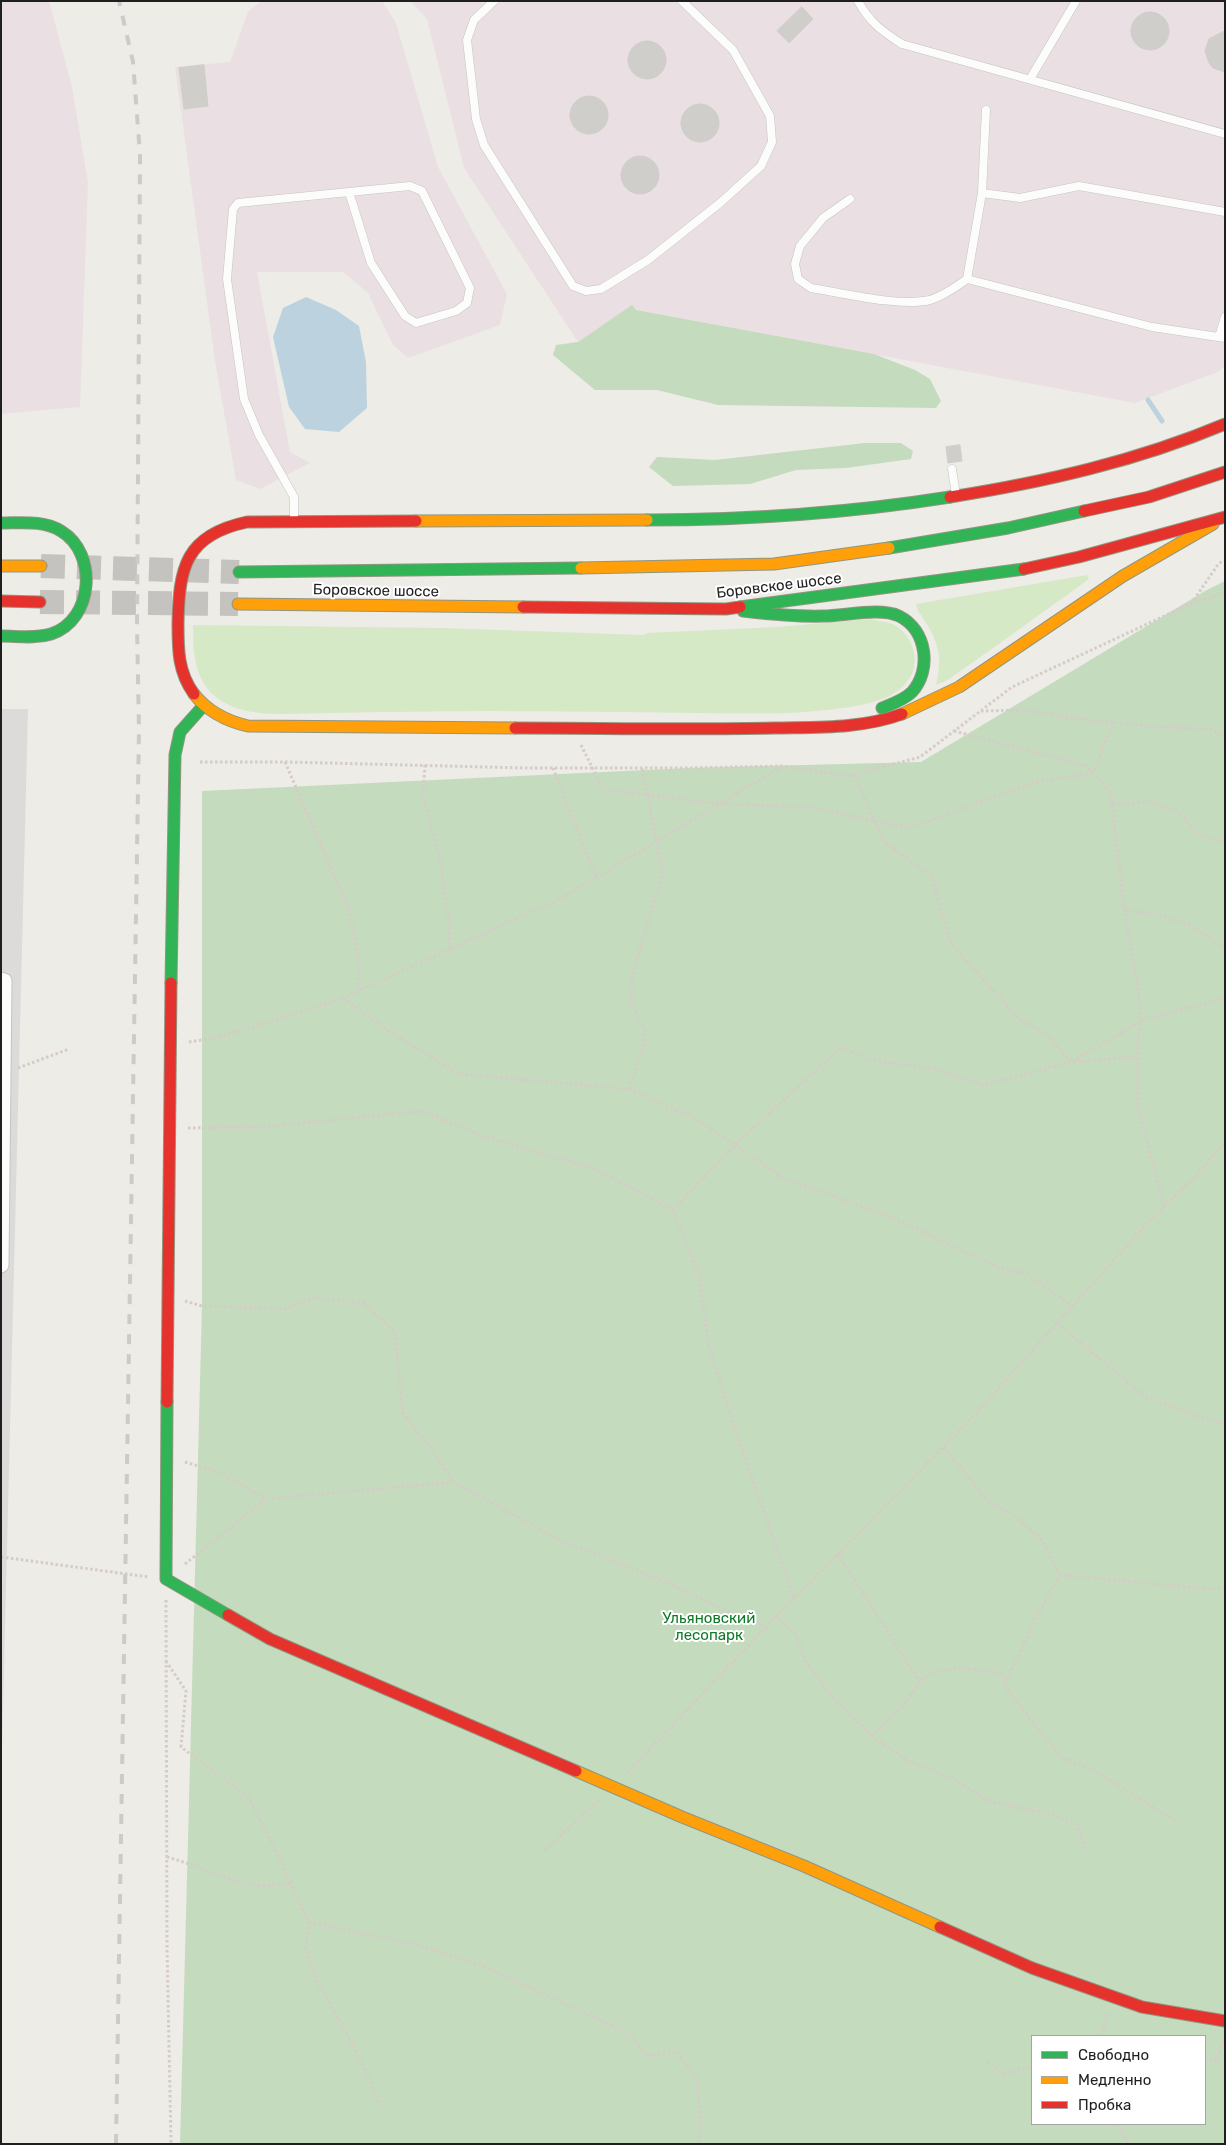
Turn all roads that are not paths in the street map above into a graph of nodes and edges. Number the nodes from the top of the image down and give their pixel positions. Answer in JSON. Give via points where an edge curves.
{"nodes":[{"id":1,"x":494,"y":1,"type":"edge"},
{"id":2,"x":682,"y":1,"type":"edge"},
{"id":3,"x":858,"y":1,"type":"edge"},
{"id":4,"x":1076,"y":1,"type":"edge"},
{"id":5,"x":1030,"y":80,"type":"junction"},
{"id":6,"x":986,"y":110,"type":"dead end"},
{"id":7,"x":1225,"y":134,"type":"edge"},
{"id":8,"x":349,"y":192,"type":"junction"},
{"id":9,"x":982,"y":193,"type":"junction"},
{"id":10,"x":850,"y":199,"type":"dead end"},
{"id":11,"x":1225,"y":212,"type":"edge"},
{"id":12,"x":967,"y":279,"type":"junction"},
{"id":13,"x":1225,"y":317,"type":"edge"},
{"id":14,"x":1222,"y":338,"type":"edge"},
{"id":15,"x":1225,"y":424,"type":"edge"},
{"id":16,"x":952,"y":469,"type":"dead end"},
{"id":17,"x":1225,"y":472,"type":"edge"},
{"id":18,"x":956,"y":497,"type":"junction"},
{"id":19,"x":1223,"y":518,"type":"edge"},
{"id":20,"x":294,"y":521,"type":"junction"},
{"id":21,"x":1,"y":523,"type":"edge"},
{"id":22,"x":1,"y":566,"type":"edge"},
{"id":23,"x":41,"y":566,"type":"tunnel mouth"},
{"id":24,"x":239,"y":572,"type":"tunnel mouth"},
{"id":25,"x":1,"y":601,"type":"edge"},
{"id":26,"x":40,"y":602,"type":"tunnel mouth"},
{"id":27,"x":238,"y":604,"type":"tunnel mouth"},
{"id":28,"x":726,"y":609,"type":"junction"},
{"id":29,"x":1,"y":636,"type":"edge"},
{"id":30,"x":204,"y":706,"type":"junction"},
{"id":31,"x":824,"y":727,"type":"junction"},
{"id":32,"x":1,"y":980,"type":"edge"},
{"id":33,"x":2,"y":1074,"type":"edge"},
{"id":34,"x":2,"y":1221,"type":"edge"},
{"id":35,"x":1,"y":1266,"type":"edge"},
{"id":36,"x":1225,"y":2021,"type":"edge"}],
"edges":[{"from":1,"to":2,"type":"lane","via":[[474,20],[467,40],[476,119],[484,145],[573,286],[586,291],[601,289],[648,260],[720,203],[761,166],[772,142],[770,116],[733,50]]},
{"from":3,"to":5,"type":"lane","via":[[866,16],[882,32],[902,44]]},
{"from":4,"to":5,"type":"lane"},
{"from":5,"to":7,"type":"lane"},
{"from":6,"to":9,"type":"lane"},
{"from":8,"to":8,"type":"lane","via":[[410,186],[422,191],[470,288],[467,303],[456,311],[416,323],[405,316],[371,263]]},
{"from":8,"to":20,"type":"lane","via":[[238,203],[233,209],[228,279],[244,399],[259,435],[294,497]]},
{"from":9,"to":11,"type":"lane","via":[[1020,198],[1080,186]]},
{"from":9,"to":12,"type":"lane"},
{"from":10,"to":12,"type":"lane","via":[[823,218],[800,246],[794,264],[798,279],[811,288],[909,303],[931,299]]},
{"from":12,"to":14,"type":"lane","via":[[1152,327]]},
{"from":13,"to":14,"type":"lane"},
{"from":15,"to":18,"type":"street","via":[[1170,448],[1093,470]]},
{"from":16,"to":18,"type":"lane"},
{"from":17,"to":24,"type":"street","name":"Боровское шоссе","via":[[1148,496],[1008,528],[782,563],[693,567]]},
{"from":18,"to":20,"type":"street","via":[[789,518]]},
{"from":19,"to":28,"type":"street","name":"Боровское шоссе","via":[[1022,570]]},
{"from":19,"to":31,"type":"street","via":[[1123,576],[977,676],[935,700],[873,723]]},
{"from":20,"to":30,"type":"street","via":[[246,521],[225,527],[207,537],[185,565],[179,587],[179,664],[187,686]]},
{"from":21,"to":29,"type":"street","via":[[50,525],[64,532],[81,552],[86,565],[86,583],[78,613],[58,631],[36,636]]},
{"from":22,"to":23,"type":"street"},
{"from":25,"to":26,"type":"street"},
{"from":27,"to":28,"type":"street","name":"Боровское шоссе"},
{"from":28,"to":31,"type":"street","via":[[777,616],[887,612],[901,617],[912,627],[925,654],[922,675],[914,690],[898,702]]},
{"from":30,"to":31,"type":"street","via":[[235,724],[258,727]]},
{"from":30,"to":36,"type":"street","via":[[180,732],[176,744],[166,1579],[270,1639],[804,1866],[1032,1968],[1142,2007]]},
{"from":32,"to":33,"type":"street","via":[[4,981]]},
{"from":33,"to":34,"type":"street"},
{"from":34,"to":35,"type":"street"}]}
